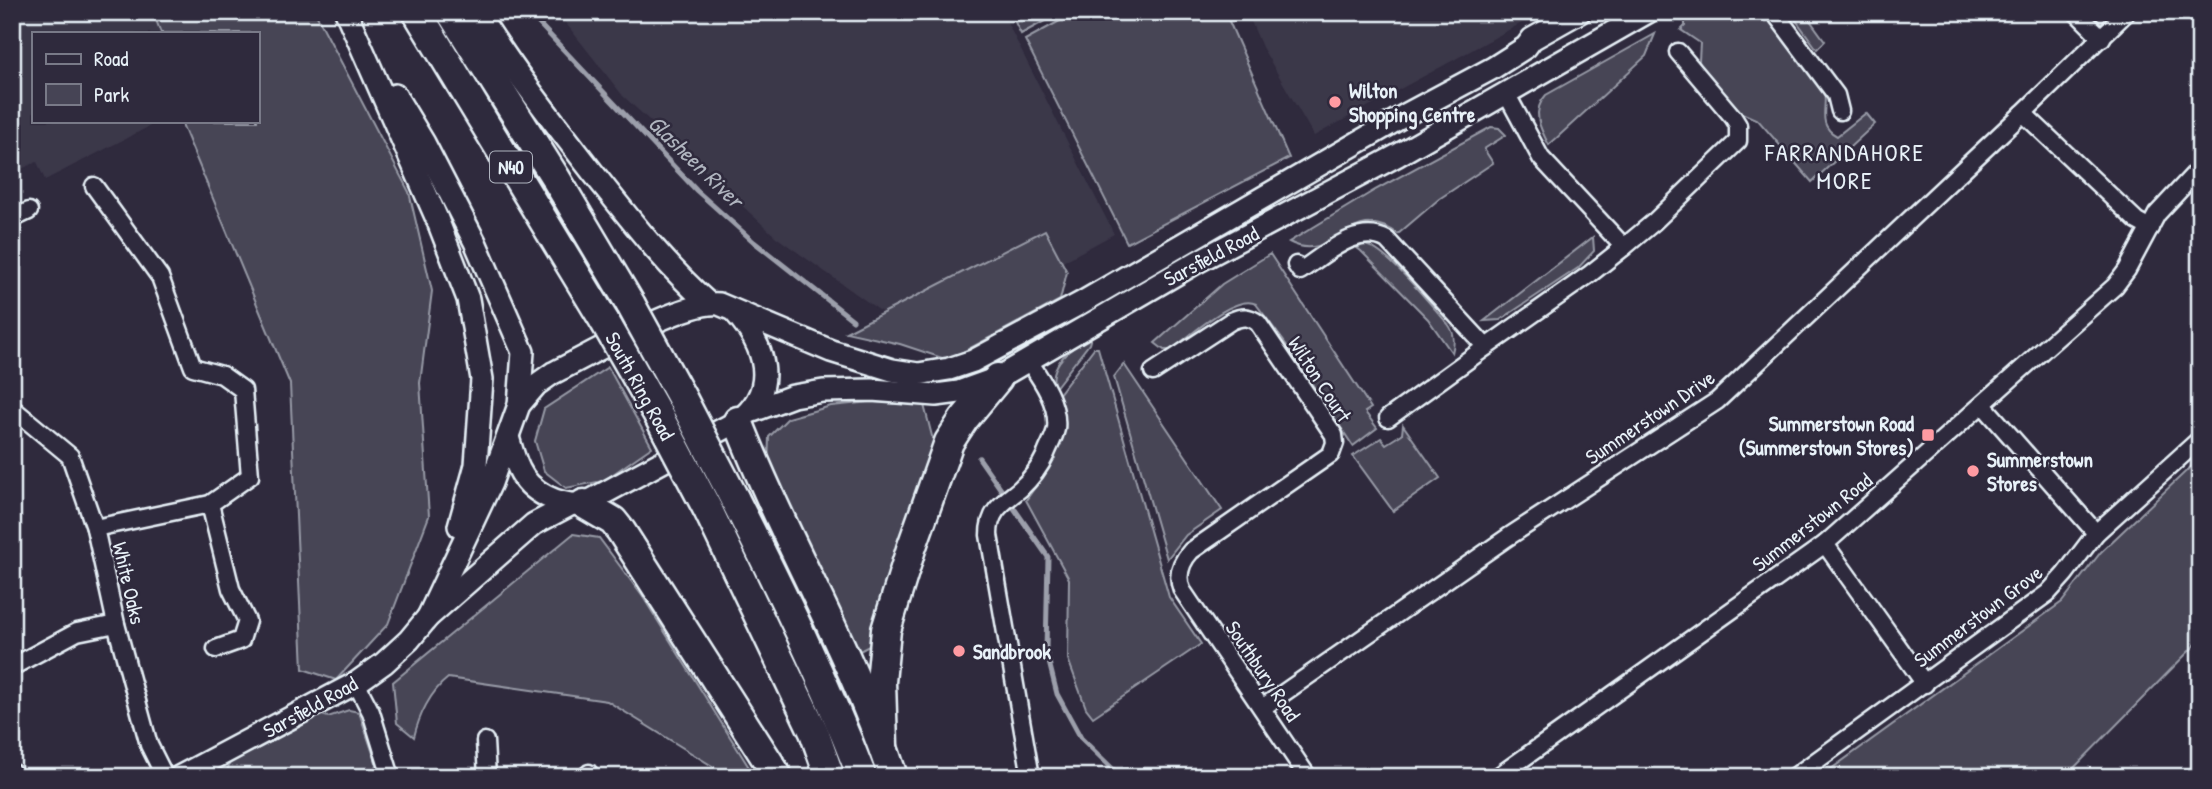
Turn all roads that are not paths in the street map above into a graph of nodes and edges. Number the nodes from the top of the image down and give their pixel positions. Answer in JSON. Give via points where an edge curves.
{"nodes":[{"id":1,"x":417,"y":12,"type":"edge"},
{"id":2,"x":451,"y":12,"type":"edge"},
{"id":3,"x":477,"y":12,"type":"edge"},
{"id":4,"x":1580,"y":12,"type":"edge"},
{"id":5,"x":1648,"y":12,"type":"edge"},
{"id":6,"x":1774,"y":12,"type":"edge"},
{"id":7,"x":2076,"y":12,"type":"edge"},
{"id":8,"x":2127,"y":12,"type":"edge"},
{"id":9,"x":347,"y":15,"type":"edge"},
{"id":10,"x":2102,"y":38,"type":"junction"},
{"id":11,"x":1678,"y":52,"type":"dead end"},
{"id":12,"x":1506,"y":93,"type":"junction"},
{"id":13,"x":1840,"y":111,"type":"dead end"},
{"id":14,"x":2023,"y":113,"type":"junction"},
{"id":15,"x":2200,"y":168,"type":"edge"},
{"id":16,"x":94,"y":186,"type":"dead end"},
{"id":17,"x":29,"y":211,"type":"dead end"},
{"id":18,"x":12,"y":219,"type":"edge"},
{"id":19,"x":2150,"y":228,"type":"junction"},
{"id":20,"x":1624,"y":247,"type":"junction"},
{"id":21,"x":1296,"y":265,"type":"dead end"},
{"id":22,"x":708,"y":303,"type":"junction"},
{"id":23,"x":734,"y":311,"type":"junction"},
{"id":24,"x":1486,"y":347,"type":"junction"},
{"id":25,"x":1028,"y":360,"type":"junction"},
{"id":26,"x":1153,"y":372,"type":"dead end"},
{"id":27,"x":998,"y":378,"type":"junction"},
{"id":28,"x":519,"y":405,"type":"junction"},
{"id":29,"x":1983,"y":405,"type":"junction"},
{"id":30,"x":16,"y":415,"type":"edge"},
{"id":31,"x":744,"y":417,"type":"junction"},
{"id":32,"x":1388,"y":418,"type":"dead end"},
{"id":33,"x":508,"y":437,"type":"junction"},
{"id":34,"x":2200,"y":439,"type":"edge"},
{"id":35,"x":210,"y":504,"type":"junction"},
{"id":36,"x":577,"y":504,"type":"junction"},
{"id":37,"x":95,"y":528,"type":"junction"},
{"id":38,"x":2096,"y":533,"type":"junction"},
{"id":39,"x":1825,"y":544,"type":"junction"},
{"id":40,"x":444,"y":582,"type":"junction"},
{"id":41,"x":1182,"y":590,"type":"joint"},
{"id":42,"x":428,"y":617,"type":"junction"},
{"id":43,"x":116,"y":624,"type":"junction"},
{"id":44,"x":216,"y":649,"type":"dead end"},
{"id":45,"x":12,"y":667,"type":"edge"},
{"id":46,"x":356,"y":684,"type":"junction"},
{"id":47,"x":1925,"y":684,"type":"junction"},
{"id":48,"x":1262,"y":708,"type":"junction"},
{"id":49,"x":485,"y":741,"type":"dead end"},
{"id":50,"x":883,"y":745,"type":"junction"},
{"id":51,"x":12,"y":772,"type":"edge"},
{"id":52,"x":16,"y":777,"type":"edge"},
{"id":53,"x":165,"y":777,"type":"edge"},
{"id":54,"x":179,"y":777,"type":"edge"},
{"id":55,"x":391,"y":777,"type":"edge"},
{"id":56,"x":487,"y":777,"type":"edge"},
{"id":57,"x":778,"y":777,"type":"edge"},
{"id":58,"x":830,"y":777,"type":"edge"},
{"id":59,"x":862,"y":777,"type":"edge"},
{"id":60,"x":894,"y":777,"type":"edge"},
{"id":61,"x":1031,"y":777,"type":"edge"},
{"id":62,"x":1308,"y":777,"type":"edge"},
{"id":63,"x":1497,"y":777,"type":"edge"},
{"id":64,"x":1794,"y":777,"type":"edge"}],
"edges":[{"from":1,"to":58,"type":"highway","name":"South Ring Road","number":"N40","bridge":true,"via":[[657,413],[814,732]]},
{"from":2,"to":59,"type":"highway","name":"South Ring Road","number":"N40","bridge":true,"via":[[555,177],[682,398],[777,583]]},
{"from":3,"to":22,"type":"main road","via":[[542,108],[681,280]]},
{"from":4,"to":23,"type":"main road","name":"Sarsfield Road","via":[[1493,68],[974,361],[918,374],[892,370],[831,351]]},
{"from":5,"to":12,"type":"main road","name":"Sarsfield Road"},
{"from":6,"to":13,"type":"street","via":[[1836,95]]},
{"from":7,"to":10,"type":"street"},
{"from":8,"to":10,"type":"street","name":"Summerstown Drive"},
{"from":9,"to":28,"type":"main road","via":[[424,143],[480,254],[523,352]]},
{"from":9,"to":40,"type":"main road","via":[[438,219],[468,299],[482,379],[476,465]]},
{"from":10,"to":14,"type":"street","name":"Summerstown Drive"},
{"from":11,"to":20,"type":"street","name":"Wilton Court","via":[[1733,117],[1738,141]]},
{"from":12,"to":20,"type":"street","via":[[1541,158]]},
{"from":12,"to":25,"type":"main road","name":"Sarsfield Road"},
{"from":14,"to":19,"type":"street","via":[[2137,221]]},
{"from":14,"to":48,"type":"street","name":"Summerstown Drive","via":[[1712,405],[1511,536]]},
{"from":15,"to":19,"type":"street","name":"Summerstown Road","via":[[2167,202]]},
{"from":16,"to":35,"type":"street","via":[[160,276],[193,367],[222,375],[243,390],[250,477]]},
{"from":17,"to":18,"type":"street"},
{"from":19,"to":29,"type":"street","name":"Summerstown Road","via":[[2115,286]]},
{"from":20,"to":24,"type":"street","name":"Wilton Court"},
{"from":21,"to":24,"type":"street","via":[[1300,271],[1357,236],[1378,234]]},
{"from":22,"to":23,"type":"main road","name":"Sarsfield Road"},
{"from":22,"to":28,"type":"main road","via":[[682,309],[553,373]]},
{"from":23,"to":31,"type":"main road","via":[[759,348],[764,374],[759,398]]},
{"from":24,"to":32,"type":"street","name":"Wilton Court"},
{"from":25,"to":27,"type":"main road","name":"Sarsfield Road"},
{"from":25,"to":61,"type":"street","via":[[1054,407],[1056,429],[1042,462],[991,516],[989,535]]},
{"from":26,"to":41,"type":"street","name":"Wilton Court","via":[[1231,321],[1252,319],[1335,435],[1331,454],[1185,557],[1178,574]]},
{"from":27,"to":31,"type":"main road","name":"Sarsfield Road","via":[[936,395],[822,391],[793,396]]},
{"from":27,"to":50,"type":"highway","via":[[949,442],[911,549],[886,630],[881,682]]},
{"from":28,"to":33,"type":"main road","name":"Sarsfield Road"},
{"from":29,"to":38,"type":"street"},
{"from":29,"to":39,"type":"street","name":"Summerstown Road"},
{"from":30,"to":37,"type":"street","name":"White Oaks","via":[[69,456]]},
{"from":31,"to":36,"type":"main road","name":"Sarsfield Road"},
{"from":31,"to":50,"type":"highway","via":[[756,467]]},
{"from":33,"to":36,"type":"main road","via":[[520,472],[540,494]]},
{"from":33,"to":40,"type":"main road","name":"Sarsfield Road"},
{"from":34,"to":38,"type":"street","name":"Summerstown Grove"},
{"from":35,"to":37,"type":"street"},
{"from":35,"to":44,"type":"street","via":[[231,589],[247,621],[241,640]]},
{"from":36,"to":42,"type":"main road","name":"Sarsfield Road","via":[[534,524]]},
{"from":36,"to":57,"type":"highway","via":[[621,531]]},
{"from":37,"to":43,"type":"street","name":"White Oaks"},
{"from":38,"to":47,"type":"street","name":"Summerstown Grove","via":[[2048,593]]},
{"from":39,"to":47,"type":"street"},
{"from":39,"to":63,"type":"street","name":"Summerstown Road"},
{"from":40,"to":42,"type":"main road","name":"Sarsfield Road"},
{"from":41,"to":48,"type":"street","name":"Southbury Road"},
{"from":42,"to":46,"type":"main road","name":"Sarsfield Road","via":[[384,663]]},
{"from":43,"to":45,"type":"street","via":[[77,632]]},
{"from":43,"to":53,"type":"street","name":"White Oaks","via":[[149,745]]},
{"from":46,"to":54,"type":"main road","name":"Sarsfield Road"},
{"from":46,"to":55,"type":"street"},
{"from":47,"to":64,"type":"street","name":"Summerstown Grove"},
{"from":48,"to":62,"type":"street","name":"Southbury Road"},
{"from":49,"to":56,"type":"street"},
{"from":50,"to":60,"type":"highway"},
{"from":51,"to":52,"type":"street"}]}
